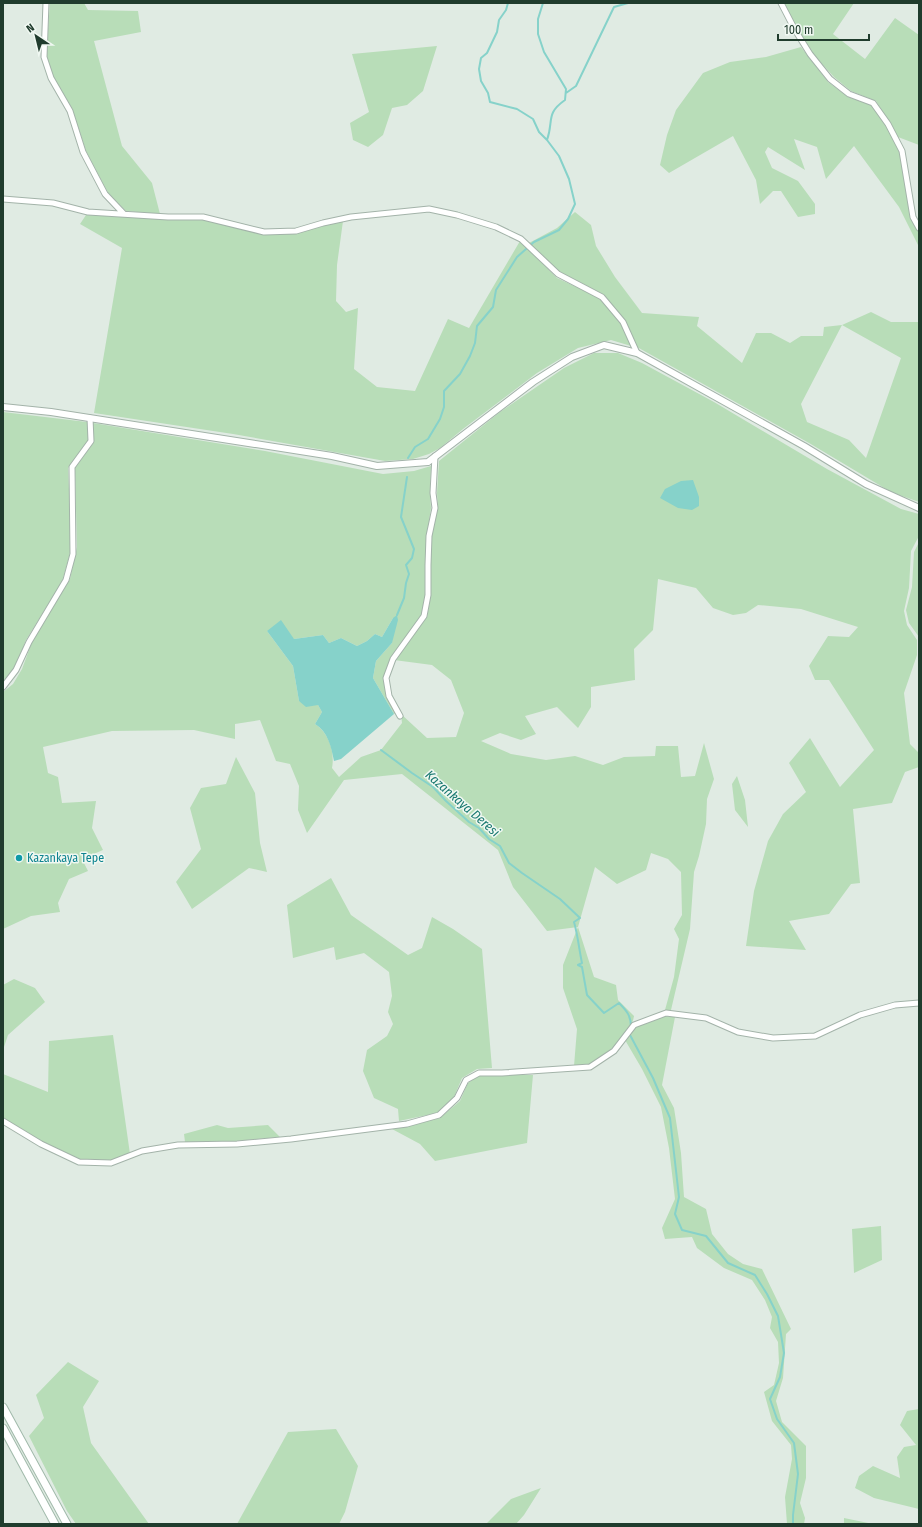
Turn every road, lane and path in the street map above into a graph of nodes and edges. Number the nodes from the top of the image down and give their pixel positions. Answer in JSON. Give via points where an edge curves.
{"nodes":[{"id":1,"x":46,"y":3,"type":"edge"},
{"id":2,"x":781,"y":3,"type":"edge"},
{"id":3,"x":3,"y":199,"type":"edge"},
{"id":4,"x":124,"y":214,"type":"junction"},
{"id":5,"x":919,"y":228,"type":"edge"},
{"id":6,"x":637,"y":353,"type":"junction"},
{"id":7,"x":3,"y":407,"type":"edge"},
{"id":8,"x":90,"y":418,"type":"junction"},
{"id":9,"x":435,"y":456,"type":"junction"},
{"id":10,"x":919,"y":508,"type":"edge"},
{"id":11,"x":3,"y":687,"type":"edge"},
{"id":12,"x":400,"y":716,"type":"dead end"},
{"id":13,"x":919,"y":1003,"type":"edge"},
{"id":14,"x":3,"y":1121,"type":"edge"},
{"id":15,"x":3,"y":1407,"type":"edge"},
{"id":16,"x":3,"y":1428,"type":"edge"},
{"id":17,"x":56,"y":1524,"type":"edge"},
{"id":18,"x":67,"y":1524,"type":"edge"}],
"edges":[{"from":1,"to":4,"type":"street","via":[[44,57],[49,71],[70,111],[84,152],[105,194]]},
{"from":2,"to":5,"type":"street","via":[[794,30],[830,79],[849,94],[873,103],[888,124],[902,152],[913,217]]},
{"from":3,"to":4,"type":"street","via":[[53,203],[88,212]]},
{"from":4,"to":6,"type":"street","via":[[203,217],[264,232],[296,231],[351,217],[428,209],[457,215],[496,227],[521,239],[558,274],[602,297],[623,322]]},
{"from":6,"to":9,"type":"street","via":[[604,345],[572,357],[533,382]]},
{"from":6,"to":10,"type":"street","via":[[804,446],[866,484]]},
{"from":7,"to":8,"type":"street"},
{"from":8,"to":9,"type":"street","via":[[332,456],[377,466],[428,462]]},
{"from":8,"to":11,"type":"street","via":[[91,441],[72,467],[73,554],[66,580],[29,642],[16,670]]},
{"from":9,"to":12,"type":"street","via":[[428,596],[424,616],[393,659],[386,678],[389,696]]},
{"from":13,"to":14,"type":"street","via":[[895,1005],[860,1015],[815,1036],[773,1038],[738,1032],[706,1018],[666,1013],[634,1025],[614,1050],[590,1067],[478,1073],[466,1080],[457,1098],[439,1115],[407,1124],[238,1144],[178,1145],[142,1151],[111,1163],[79,1162],[41,1144]]},
{"from":15,"to":18,"type":"main road"},
{"from":16,"to":17,"type":"main road"}]}
